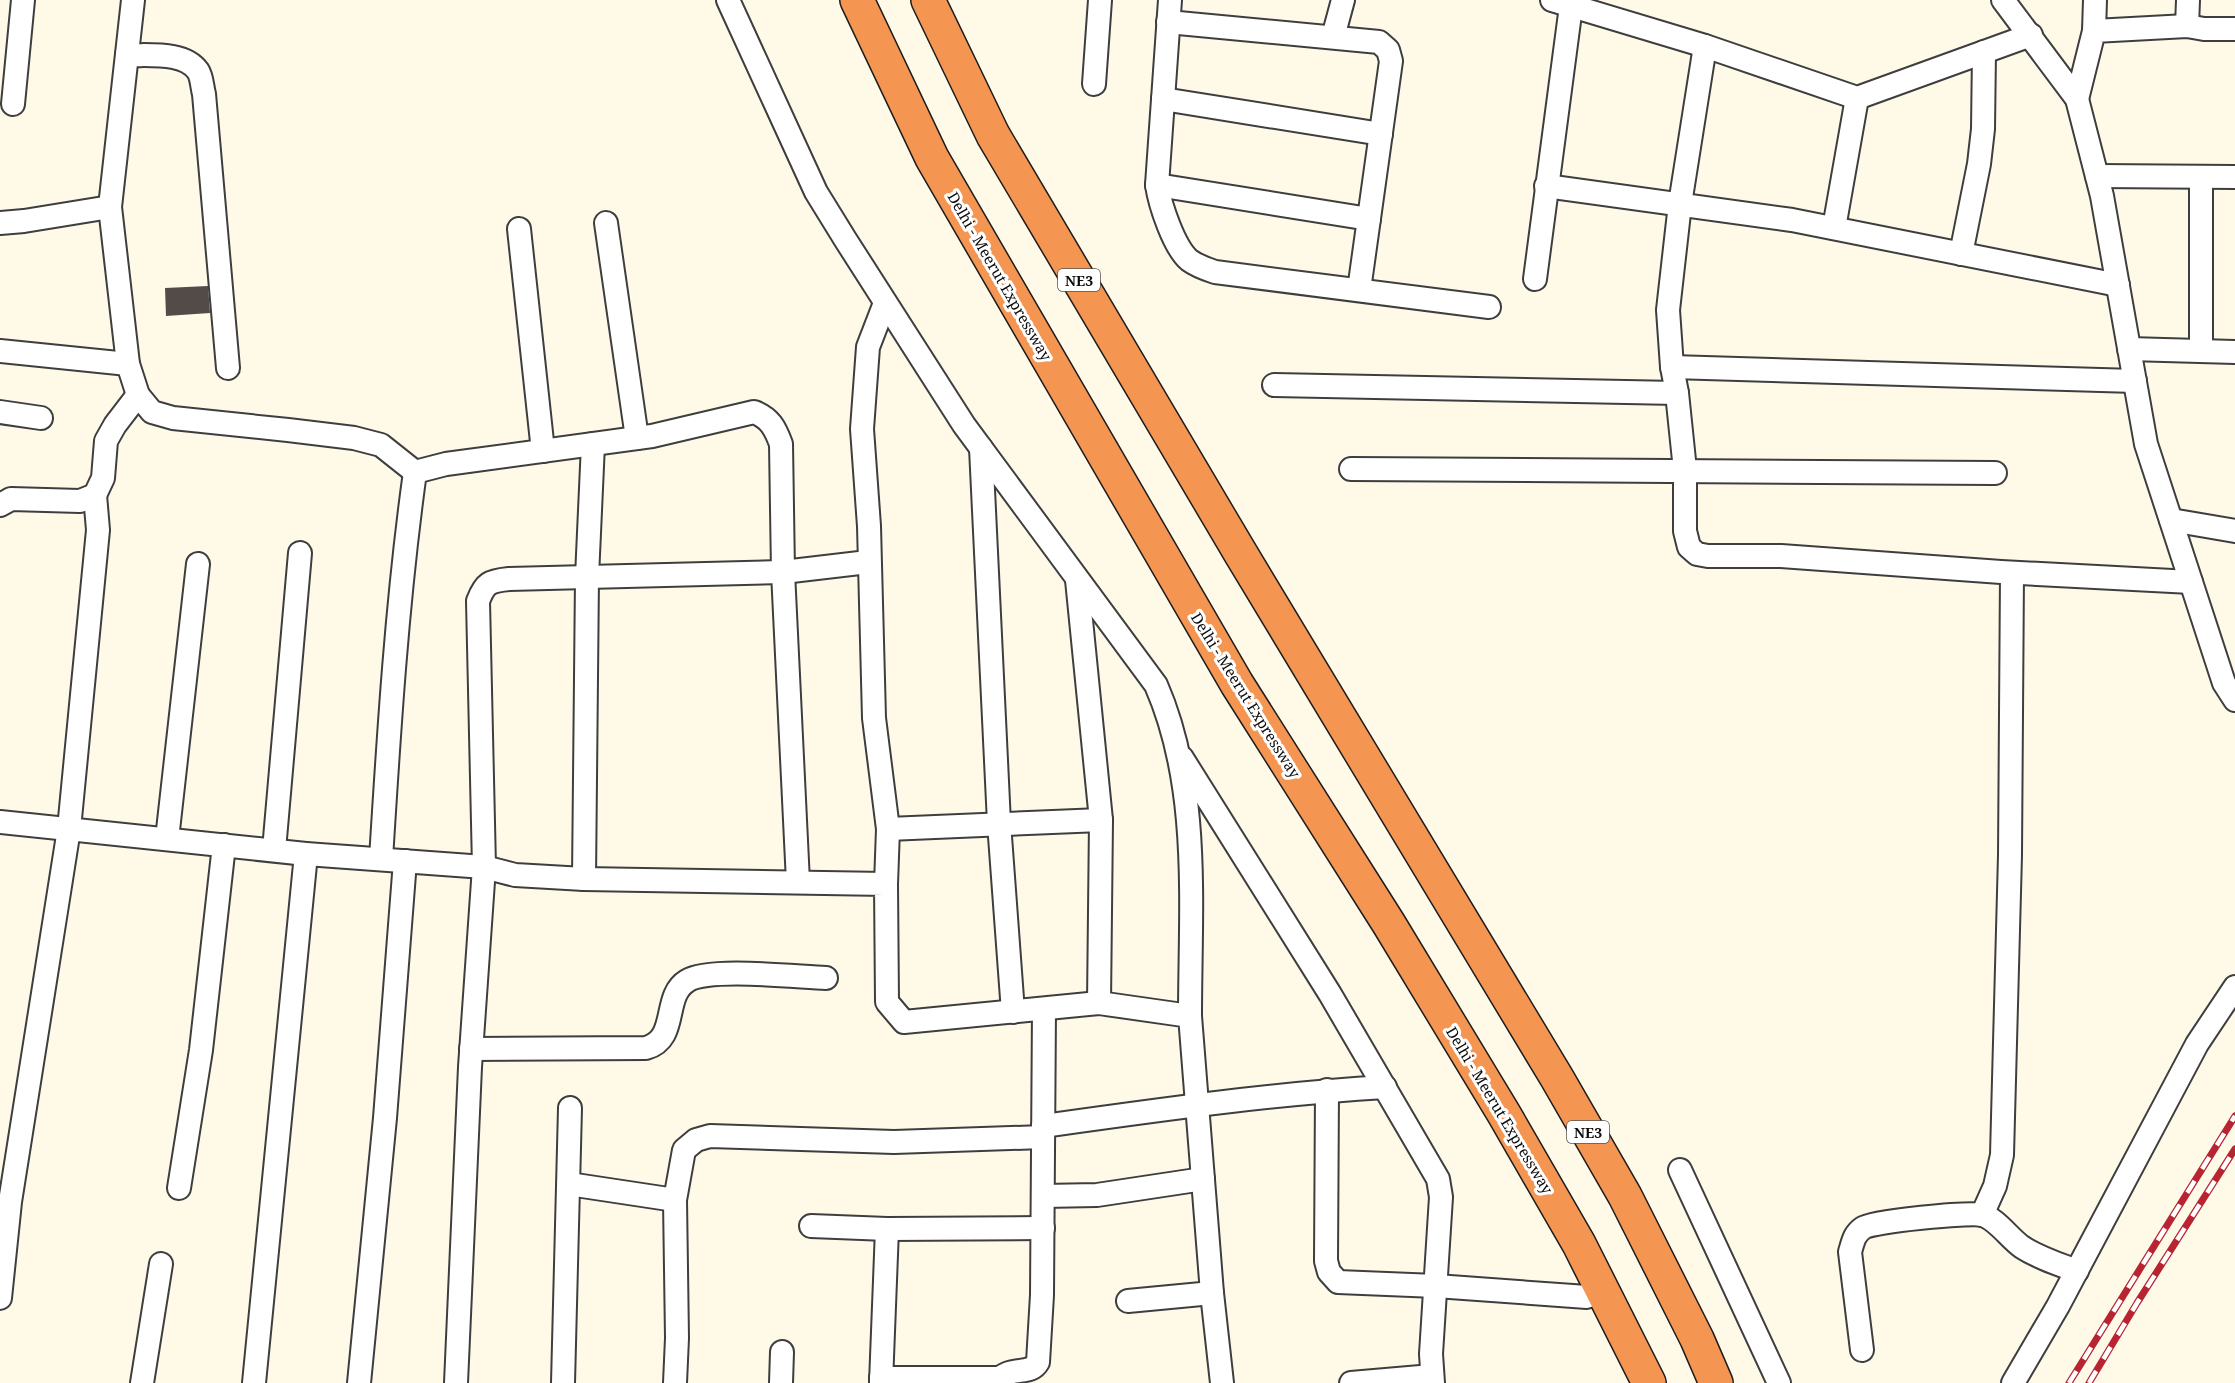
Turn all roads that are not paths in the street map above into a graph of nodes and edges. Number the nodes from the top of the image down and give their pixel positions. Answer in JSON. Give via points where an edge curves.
{"nodes":[{"id":1,"x":23,"y":0,"type":"edge"},
{"id":2,"x":133,"y":0,"type":"edge"},
{"id":3,"x":728,"y":0,"type":"edge"},
{"id":4,"x":857,"y":0,"type":"edge"},
{"id":5,"x":928,"y":0,"type":"edge"},
{"id":6,"x":1100,"y":0,"type":"edge"},
{"id":7,"x":1343,"y":0,"type":"edge"},
{"id":8,"x":2003,"y":0,"type":"edge"},
{"id":9,"x":2096,"y":0,"type":"edge"},
{"id":10,"x":2188,"y":0,"type":"edge"},
{"id":11,"x":1562,"y":3,"type":"edge"},
{"id":12,"x":1169,"y":11,"type":"edge"},
{"id":13,"x":2187,"y":26,"type":"junction"},
{"id":14,"x":2235,"y":29,"type":"edge"},
{"id":15,"x":2094,"y":31,"type":"junction"},
{"id":16,"x":2031,"y":35,"type":"junction"},
{"id":17,"x":1333,"y":38,"type":"junction"},
{"id":18,"x":1705,"y":46,"type":"junction"},
{"id":19,"x":1984,"y":52,"type":"junction"},
{"id":20,"x":127,"y":55,"type":"junction"},
{"id":21,"x":1094,"y":84,"type":"dead end"},
{"id":22,"x":1857,"y":98,"type":"junction"},
{"id":23,"x":1163,"y":99,"type":"junction"},
{"id":24,"x":2077,"y":99,"type":"junction"},
{"id":25,"x":14,"y":104,"type":"dead end"},
{"id":26,"x":1381,"y":134,"type":"junction"},
{"id":27,"x":2097,"y":176,"type":"junction"},
{"id":28,"x":2201,"y":177,"type":"junction"},
{"id":29,"x":2235,"y":177,"type":"edge"},
{"id":30,"x":1157,"y":185,"type":"junction"},
{"id":31,"x":1546,"y":186,"type":"junction"},
{"id":32,"x":1680,"y":204,"type":"junction"},
{"id":33,"x":110,"y":207,"type":"junction"},
{"id":34,"x":1369,"y":219,"type":"junction"},
{"id":35,"x":0,"y":223,"type":"edge"},
{"id":36,"x":606,"y":223,"type":"dead end"},
{"id":37,"x":1833,"y":228,"type":"junction"},
{"id":38,"x":519,"y":229,"type":"dead end"},
{"id":39,"x":1961,"y":254,"type":"junction"},
{"id":40,"x":1535,"y":279,"type":"dead end"},
{"id":41,"x":2118,"y":285,"type":"junction"},
{"id":42,"x":1359,"y":291,"type":"junction"},
{"id":43,"x":885,"y":303,"type":"junction"},
{"id":44,"x":1489,"y":307,"type":"dead end"},
{"id":45,"x":2129,"y":349,"type":"junction"},
{"id":46,"x":0,"y":351,"type":"edge"},
{"id":47,"x":2201,"y":351,"type":"junction"},
{"id":48,"x":2235,"y":351,"type":"edge"},
{"id":49,"x":128,"y":364,"type":"junction"},
{"id":50,"x":1672,"y":367,"type":"junction"},
{"id":51,"x":228,"y":368,"type":"dead end"},
{"id":52,"x":2135,"y":381,"type":"junction"},
{"id":53,"x":1274,"y":385,"type":"dead end"},
{"id":54,"x":1677,"y":393,"type":"junction"},
{"id":55,"x":138,"y":395,"type":"junction"},
{"id":56,"x":0,"y":412,"type":"edge"},
{"id":57,"x":41,"y":418,"type":"dead end"},
{"id":58,"x":637,"y":438,"type":"junction"},
{"id":59,"x":593,"y":444,"type":"junction"},
{"id":60,"x":981,"y":448,"type":"junction"},
{"id":61,"x":543,"y":451,"type":"junction"},
{"id":62,"x":1351,"y":469,"type":"dead end"},
{"id":63,"x":1685,"y":470,"type":"junction"},
{"id":64,"x":415,"y":472,"type":"junction"},
{"id":65,"x":1995,"y":473,"type":"dead end"},
{"id":66,"x":95,"y":495,"type":"junction"},
{"id":67,"x":4,"y":500,"type":"edge"},
{"id":68,"x":2171,"y":520,"type":"junction"},
{"id":69,"x":2235,"y":531,"type":"edge"},
{"id":70,"x":300,"y":553,"type":"dead end"},
{"id":71,"x":868,"y":562,"type":"junction"},
{"id":72,"x":198,"y":564,"type":"dead end"},
{"id":73,"x":783,"y":572,"type":"junction"},
{"id":74,"x":2012,"y":573,"type":"junction"},
{"id":75,"x":587,"y":577,"type":"junction"},
{"id":76,"x":1077,"y":578,"type":"junction"},
{"id":77,"x":2191,"y":582,"type":"junction"},
{"id":78,"x":2235,"y":700,"type":"edge"},
{"id":79,"x":1178,"y":750,"type":"junction"},
{"id":80,"x":1101,"y":820,"type":"junction"},
{"id":81,"x":0,"y":822,"type":"edge"},
{"id":82,"x":999,"y":823,"type":"junction"},
{"id":83,"x":69,"y":829,"type":"junction"},
{"id":84,"x":888,"y":829,"type":"junction"},
{"id":85,"x":167,"y":839,"type":"junction"},
{"id":86,"x":224,"y":845,"type":"junction"},
{"id":87,"x":274,"y":850,"type":"junction"},
{"id":88,"x":306,"y":854,"type":"junction"},
{"id":89,"x":381,"y":859,"type":"junction"},
{"id":90,"x":405,"y":861,"type":"junction"},
{"id":91,"x":484,"y":867,"type":"junction"},
{"id":92,"x":584,"y":879,"type":"junction"},
{"id":93,"x":798,"y":882,"type":"junction"},
{"id":94,"x":886,"y":884,"type":"junction"},
{"id":95,"x":825,"y":978,"type":"dead end"},
{"id":96,"x":2235,"y":987,"type":"edge"},
{"id":97,"x":1099,"y":1003,"type":"junction"},
{"id":98,"x":1044,"y":1009,"type":"junction"},
{"id":99,"x":1013,"y":1012,"type":"junction"},
{"id":100,"x":1190,"y":1016,"type":"junction"},
{"id":101,"x":471,"y":1049,"type":"junction"},
{"id":102,"x":1385,"y":1087,"type":"junction"},
{"id":103,"x":1327,"y":1090,"type":"junction"},
{"id":104,"x":1197,"y":1104,"type":"junction"},
{"id":105,"x":570,"y":1108,"type":"dead end"},
{"id":106,"x":1043,"y":1132,"type":"junction"},
{"id":107,"x":1680,"y":1170,"type":"dead end"},
{"id":108,"x":1203,"y":1179,"type":"junction"},
{"id":109,"x":569,"y":1184,"type":"junction"},
{"id":110,"x":179,"y":1188,"type":"dead end"},
{"id":111,"x":1043,"y":1196,"type":"junction"},
{"id":112,"x":675,"y":1200,"type":"junction"},
{"id":113,"x":1982,"y":1215,"type":"junction"},
{"id":114,"x":811,"y":1226,"type":"dead end"},
{"id":115,"x":1043,"y":1228,"type":"junction"},
{"id":116,"x":887,"y":1229,"type":"junction"},
{"id":117,"x":161,"y":1264,"type":"dead end"},
{"id":118,"x":2077,"y":1271,"type":"junction"},
{"id":119,"x":1436,"y":1286,"type":"junction"},
{"id":120,"x":1212,"y":1293,"type":"junction"},
{"id":121,"x":1587,"y":1297,"type":"dead end"},
{"id":122,"x":0,"y":1298,"type":"edge"},
{"id":123,"x":1128,"y":1301,"type":"dead end"},
{"id":124,"x":1862,"y":1350,"type":"dead end"},
{"id":125,"x":782,"y":1352,"type":"dead end"},
{"id":126,"x":881,"y":1380,"type":"edge"},
{"id":127,"x":997,"y":1380,"type":"edge"},
{"id":128,"x":1432,"y":1380,"type":"edge"},
{"id":129,"x":142,"y":1383,"type":"edge"},
{"id":130,"x":254,"y":1383,"type":"edge"},
{"id":131,"x":359,"y":1383,"type":"edge"},
{"id":132,"x":456,"y":1383,"type":"edge"},
{"id":133,"x":563,"y":1383,"type":"edge"},
{"id":134,"x":675,"y":1383,"type":"edge"},
{"id":135,"x":781,"y":1383,"type":"edge"},
{"id":136,"x":1222,"y":1383,"type":"edge"},
{"id":137,"x":1351,"y":1383,"type":"edge"},
{"id":138,"x":1649,"y":1383,"type":"edge"},
{"id":139,"x":1716,"y":1383,"type":"edge"},
{"id":140,"x":1779,"y":1383,"type":"edge"},
{"id":141,"x":2013,"y":1383,"type":"edge"}],
"edges":[{"from":1,"to":25,"type":"street"},
{"from":2,"to":20,"type":"street"},
{"from":3,"to":43,"type":"street","via":[[816,192]]},
{"from":4,"to":138,"type":"highway","name":"Delhi - Meerut Expressway","via":[[932,158],[1237,684],[1389,924],[1579,1244]]},
{"from":5,"to":139,"type":"highway","number":"NE3","via":[[993,135],[1625,1196]]},
{"from":6,"to":21,"type":"street"},
{"from":7,"to":17,"type":"street"},
{"from":8,"to":16,"type":"street"},
{"from":9,"to":15,"type":"street"},
{"from":10,"to":13,"type":"street"},
{"from":11,"to":18,"type":"street"},
{"from":11,"to":31,"type":"street"},
{"from":12,"to":17,"type":"street"},
{"from":12,"to":23,"type":"street"},
{"from":13,"to":14,"type":"street"},
{"from":13,"to":15,"type":"street"},
{"from":15,"to":24,"type":"street"},
{"from":16,"to":19,"type":"street"},
{"from":16,"to":24,"type":"street"},
{"from":17,"to":26,"type":"street","via":[[1379,42],[1388,50],[1391,61]]},
{"from":18,"to":22,"type":"street"},
{"from":18,"to":32,"type":"street"},
{"from":19,"to":22,"type":"street"},
{"from":19,"to":39,"type":"street","via":[[1981,152]]},
{"from":20,"to":33,"type":"street"},
{"from":20,"to":51,"type":"street","via":[[180,58],[199,73]]},
{"from":22,"to":37,"type":"street"},
{"from":23,"to":26,"type":"street"},
{"from":23,"to":30,"type":"street"},
{"from":24,"to":27,"type":"street"},
{"from":26,"to":34,"type":"street"},
{"from":27,"to":28,"type":"street"},
{"from":27,"to":41,"type":"street"},
{"from":28,"to":29,"type":"street"},
{"from":28,"to":47,"type":"street"},
{"from":30,"to":34,"type":"street"},
{"from":30,"to":42,"type":"street","via":[[1171,229],[1186,257],[1196,265],[1215,272]]},
{"from":31,"to":32,"type":"street"},
{"from":31,"to":40,"type":"street"},
{"from":32,"to":37,"type":"street"},
{"from":32,"to":50,"type":"street","via":[[1668,310]]},
{"from":33,"to":35,"type":"street"},
{"from":33,"to":49,"type":"street"},
{"from":34,"to":42,"type":"street"},
{"from":36,"to":58,"type":"street"},
{"from":37,"to":39,"type":"street"},
{"from":38,"to":61,"type":"street"},
{"from":39,"to":41,"type":"street"},
{"from":41,"to":45,"type":"street"},
{"from":42,"to":44,"type":"street"},
{"from":43,"to":60,"type":"street"},
{"from":43,"to":71,"type":"street","via":[[868,347],[863,401]]},
{"from":45,"to":47,"type":"street"},
{"from":45,"to":52,"type":"street"},
{"from":46,"to":49,"type":"street"},
{"from":47,"to":48,"type":"street"},
{"from":49,"to":55,"type":"street"},
{"from":50,"to":52,"type":"street"},
{"from":50,"to":54,"type":"street"},
{"from":52,"to":68,"type":"street","via":[[2146,444]]},
{"from":53,"to":54,"type":"street"},
{"from":54,"to":63,"type":"street"},
{"from":55,"to":64,"type":"street","via":[[152,412],[173,418],[354,438],[381,445]]},
{"from":55,"to":66,"type":"street","via":[[106,441],[103,478]]},
{"from":56,"to":57,"type":"street"},
{"from":58,"to":59,"type":"street"},
{"from":58,"to":73,"type":"street","via":[[753,412],[766,416],[781,444]]},
{"from":59,"to":61,"type":"street"},
{"from":59,"to":75,"type":"street"},
{"from":60,"to":76,"type":"street"},
{"from":60,"to":82,"type":"street"},
{"from":61,"to":64,"type":"street"},
{"from":62,"to":63,"type":"street"},
{"from":63,"to":65,"type":"street"},
{"from":63,"to":74,"type":"street","via":[[1685,531],[1689,547],[1697,554],[1781,556]]},
{"from":64,"to":89,"type":"street","via":[[405,537]]},
{"from":66,"to":67,"type":"street","via":[[80,501]]},
{"from":66,"to":83,"type":"street","via":[[98,530]]},
{"from":68,"to":69,"type":"street"},
{"from":68,"to":77,"type":"street"},
{"from":70,"to":87,"type":"street"},
{"from":71,"to":73,"type":"street"},
{"from":71,"to":84,"type":"street","via":[[874,718]]},
{"from":72,"to":85,"type":"street"},
{"from":73,"to":75,"type":"street"},
{"from":73,"to":93,"type":"street"},
{"from":74,"to":77,"type":"street"},
{"from":74,"to":113,"type":"street","via":[[2002,1155],[1995,1186]]},
{"from":75,"to":91,"type":"street","via":[[492,581],[483,588],[478,601]]},
{"from":75,"to":92,"type":"street"},
{"from":76,"to":79,"type":"street","via":[[1156,685]]},
{"from":76,"to":80,"type":"street"},
{"from":77,"to":78,"type":"street","via":[[2224,683]]},
{"from":79,"to":100,"type":"street","via":[[1190,839]]},
{"from":79,"to":102,"type":"street"},
{"from":80,"to":82,"type":"street"},
{"from":80,"to":97,"type":"street"},
{"from":81,"to":83,"type":"street"},
{"from":82,"to":84,"type":"street"},
{"from":82,"to":99,"type":"street"},
{"from":83,"to":85,"type":"street"},
{"from":83,"to":122,"type":"street","via":[[10,1202]]},
{"from":84,"to":94,"type":"street"},
{"from":85,"to":86,"type":"street"},
{"from":86,"to":87,"type":"street"},
{"from":86,"to":110,"type":"street","via":[[201,1050]]},
{"from":87,"to":88,"type":"street"},
{"from":88,"to":89,"type":"street"},
{"from":88,"to":130,"type":"street"},
{"from":89,"to":90,"type":"street"},
{"from":90,"to":91,"type":"street"},
{"from":90,"to":131,"type":"street"},
{"from":91,"to":92,"type":"street","via":[[515,875]]},
{"from":91,"to":101,"type":"street"},
{"from":92,"to":93,"type":"street"},
{"from":93,"to":94,"type":"street"},
{"from":94,"to":99,"type":"street","via":[[887,1002],[904,1022]]},
{"from":95,"to":101,"type":"street","via":[[714,973],[695,977],[684,982],[675,996],[663,1038],[646,1048]]},
{"from":96,"to":118,"type":"street","via":[[2197,1044]]},
{"from":97,"to":98,"type":"street"},
{"from":97,"to":100,"type":"street"},
{"from":98,"to":99,"type":"street"},
{"from":98,"to":106,"type":"street"},
{"from":100,"to":104,"type":"street"},
{"from":101,"to":132,"type":"street"},
{"from":102,"to":103,"type":"street"},
{"from":102,"to":119,"type":"street","via":[[1438,1179],[1441,1197]]},
{"from":103,"to":104,"type":"street"},
{"from":103,"to":119,"type":"street","via":[[1329,1272],[1338,1281],[1350,1283]]},
{"from":104,"to":106,"type":"street"},
{"from":104,"to":108,"type":"street"},
{"from":105,"to":109,"type":"street"},
{"from":106,"to":111,"type":"street"},
{"from":106,"to":112,"type":"street","via":[[894,1142],[710,1136],[696,1140],[684,1150]]},
{"from":107,"to":140,"type":"street"},
{"from":108,"to":111,"type":"street","via":[[1097,1195]]},
{"from":108,"to":120,"type":"street"},
{"from":109,"to":112,"type":"street"},
{"from":109,"to":133,"type":"street"},
{"from":111,"to":115,"type":"street"},
{"from":112,"to":134,"type":"street"},
{"from":113,"to":118,"type":"street","via":[[2025,1249]]},
{"from":113,"to":124,"type":"street","via":[[1882,1221],[1864,1227],[1854,1236],[1850,1252]]},
{"from":114,"to":116,"type":"street"},
{"from":115,"to":116,"type":"street"},
{"from":115,"to":127,"type":"street","via":[[1038,1362],[1029,1370],[1009,1371]]},
{"from":116,"to":126,"type":"street"},
{"from":117,"to":129,"type":"street"},
{"from":118,"to":141,"type":"street"},
{"from":119,"to":121,"type":"street"},
{"from":119,"to":128,"type":"street"},
{"from":120,"to":123,"type":"street"},
{"from":120,"to":136,"type":"street"},
{"from":125,"to":135,"type":"street"},
{"from":126,"to":127,"type":"street"},
{"from":128,"to":137,"type":"street"}]}
